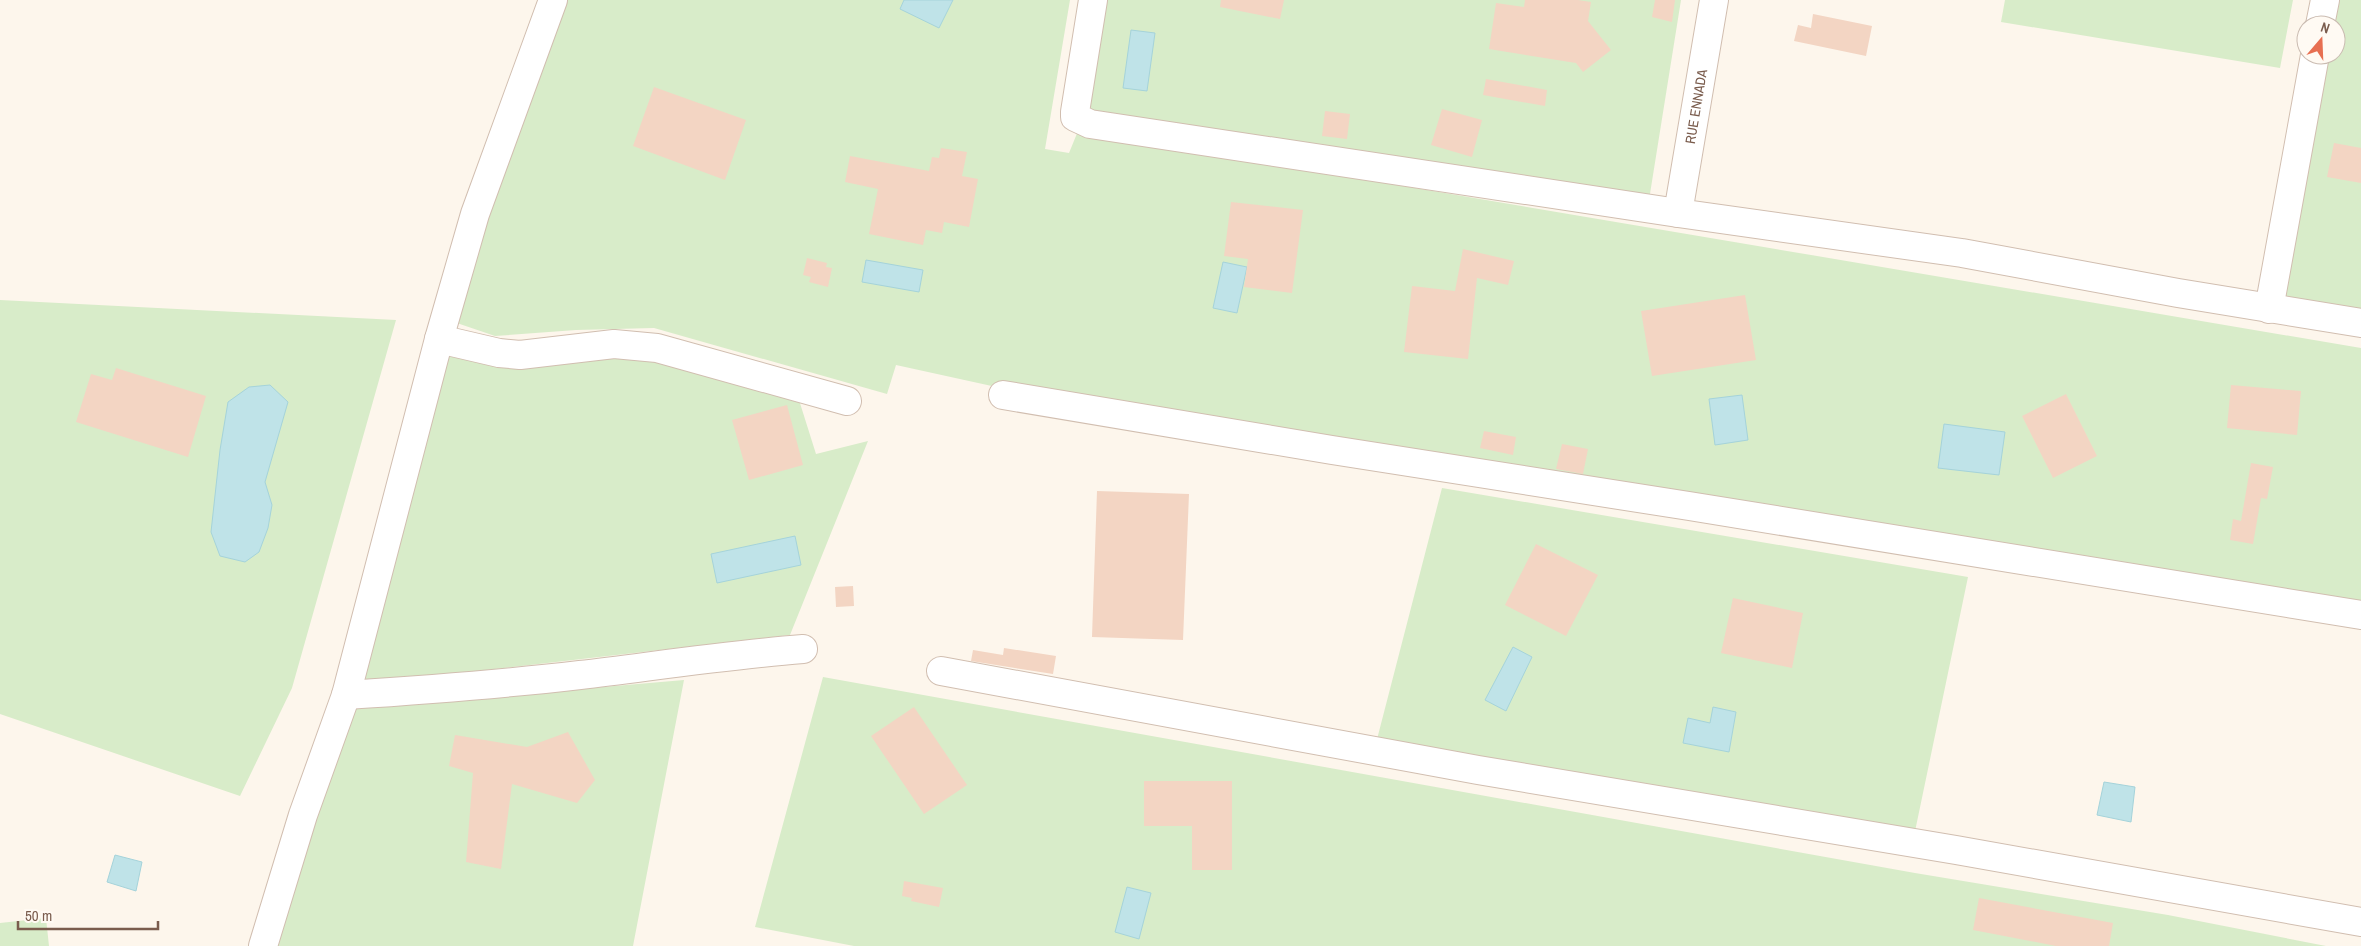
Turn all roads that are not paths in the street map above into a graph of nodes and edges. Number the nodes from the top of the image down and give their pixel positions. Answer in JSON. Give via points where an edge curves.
{"nodes":[{"id":1,"x":553,"y":0,"type":"edge"},
{"id":2,"x":1093,"y":0,"type":"edge"},
{"id":3,"x":1714,"y":0,"type":"edge"},
{"id":4,"x":2325,"y":0,"type":"edge"},
{"id":5,"x":2322,"y":15,"type":"edge"},
{"id":6,"x":2313,"y":65,"type":"edge"},
{"id":7,"x":1678,"y":213,"type":"junction"},
{"id":8,"x":2269,"y":309,"type":"junction"},
{"id":9,"x":2361,"y":324,"type":"edge"},
{"id":10,"x":439,"y":339,"type":"junction"},
{"id":11,"x":1003,"y":395,"type":"dead end"},
{"id":12,"x":847,"y":401,"type":"dead end"},
{"id":13,"x":2361,"y":615,"type":"edge"},
{"id":14,"x":802,"y":649,"type":"dead end"},
{"id":15,"x":941,"y":671,"type":"dead end"},
{"id":16,"x":346,"y":695,"type":"junction"},
{"id":17,"x":2361,"y":922,"type":"edge"},
{"id":18,"x":263,"y":946,"type":"edge"}],
"edges":[{"from":1,"to":10,"type":"street","via":[[475,214]]},
{"from":2,"to":7,"type":"street","via":[[1076,106],[1075,117],[1079,120]]},
{"from":3,"to":7,"type":"street","name":"RUE ENNADA"},
{"from":4,"to":5,"type":"street"},
{"from":6,"to":8,"type":"street"},
{"from":7,"to":8,"type":"street","via":[[1962,253]]},
{"from":8,"to":9,"type":"street"},
{"from":10,"to":12,"type":"street","via":[[499,354],[614,344],[657,348]]},
{"from":10,"to":16,"type":"street"},
{"from":11,"to":13,"type":"street"},
{"from":14,"to":16,"type":"street","via":[[474,686]]},
{"from":15,"to":17,"type":"street","via":[[1478,770]]},
{"from":16,"to":18,"type":"street","via":[[303,815]]}]}
